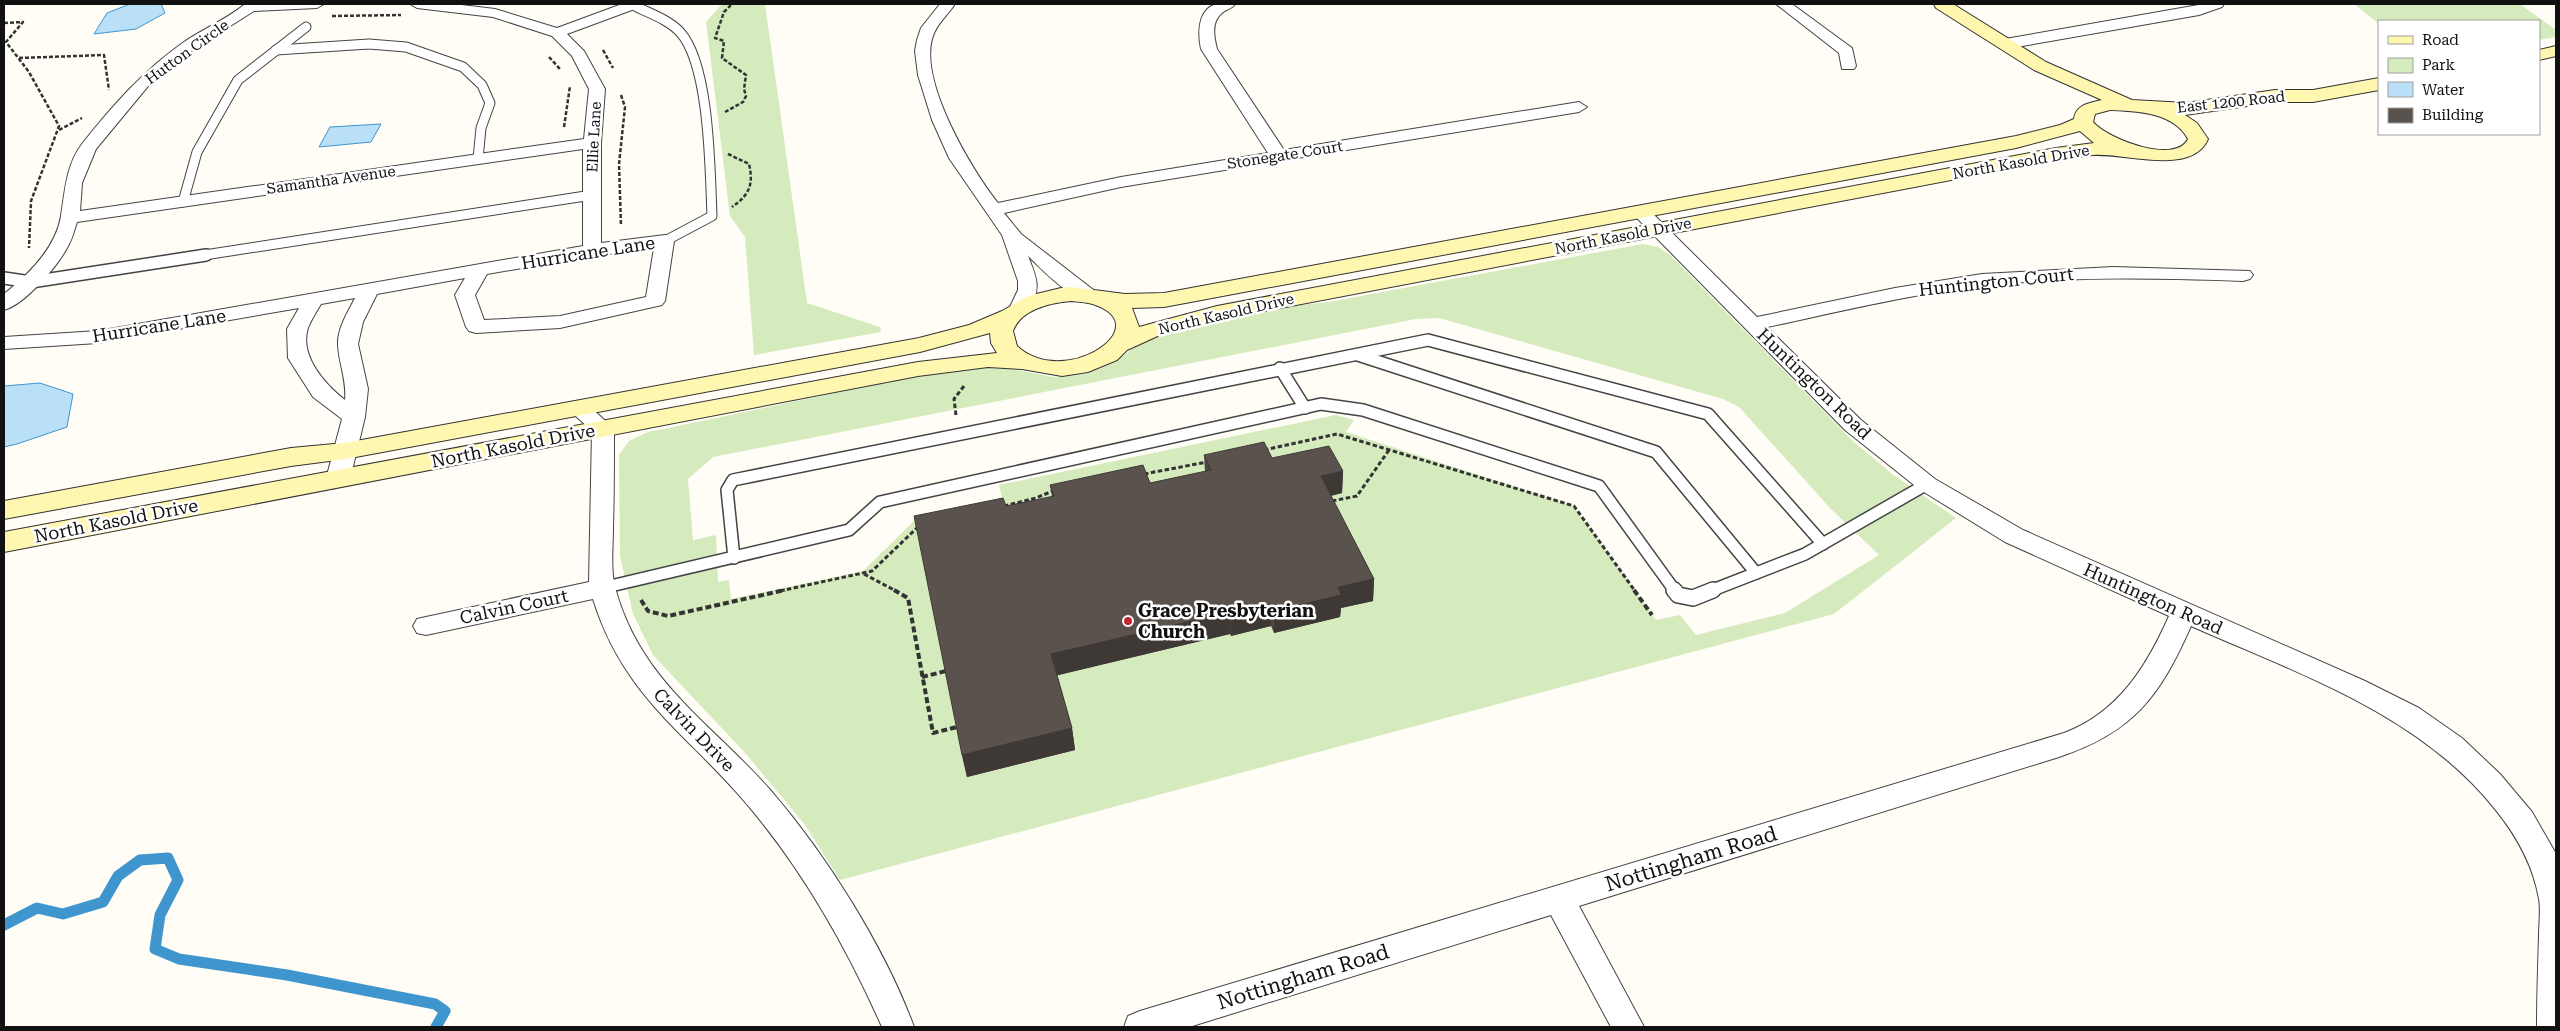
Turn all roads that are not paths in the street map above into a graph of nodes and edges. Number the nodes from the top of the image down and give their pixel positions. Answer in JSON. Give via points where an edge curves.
{"nodes":[{"id":1,"x":317,"y":4,"type":"edge"},
{"id":2,"x":417,"y":4,"type":"edge"},
{"id":3,"x":634,"y":4,"type":"edge"},
{"id":4,"x":948,"y":4,"type":"edge"},
{"id":5,"x":1228,"y":4,"type":"edge"},
{"id":6,"x":1783,"y":4,"type":"edge"},
{"id":7,"x":1942,"y":4,"type":"edge"},
{"id":8,"x":2217,"y":4,"type":"edge"},
{"id":9,"x":252,"y":5,"type":"edge"},
{"id":10,"x":306,"y":27,"type":"dead end"},
{"id":11,"x":557,"y":33,"type":"junction"},
{"id":12,"x":2005,"y":44,"type":"junction"},
{"id":13,"x":276,"y":50,"type":"junction"},
{"id":14,"x":2556,"y":51,"type":"edge"},
{"id":15,"x":2540,"y":55,"type":"edge"},
{"id":16,"x":1848,"y":66,"type":"dead end"},
{"id":17,"x":2040,"y":66,"type":"junction"},
{"id":18,"x":2378,"y":84,"type":"edge"},
{"id":19,"x":2313,"y":96,"type":"junction"},
{"id":20,"x":2129,"y":104,"type":"junction"},
{"id":21,"x":1578,"y":107,"type":"dead end"},
{"id":22,"x":2150,"y":108,"type":"junction"},
{"id":23,"x":2084,"y":118,"type":"junction"},
{"id":24,"x":2233,"y":121,"type":"dead end"},
{"id":25,"x":592,"y":143,"type":"junction"},
{"id":26,"x":2128,"y":150,"type":"junction"},
{"id":27,"x":1279,"y":156,"type":"junction"},
{"id":28,"x":478,"y":159,"type":"junction"},
{"id":29,"x":592,"y":195,"type":"junction"},
{"id":30,"x":183,"y":202,"type":"junction"},
{"id":31,"x":992,"y":210,"type":"junction"},
{"id":32,"x":1640,"y":211,"type":"junction"},
{"id":33,"x":70,"y":218,"type":"junction"},
{"id":34,"x":1658,"y":229,"type":"junction"},
{"id":35,"x":1011,"y":235,"type":"junction"},
{"id":36,"x":665,"y":241,"type":"junction"},
{"id":37,"x":592,"y":250,"type":"junction"},
{"id":38,"x":479,"y":271,"type":"junction"},
{"id":39,"x":2243,"y":275,"type":"dead end"},
{"id":40,"x":8,"y":279,"type":"edge"},
{"id":41,"x":31,"y":282,"type":"junction"},
{"id":42,"x":369,"y":289,"type":"junction"},
{"id":43,"x":1094,"y":296,"type":"junction"},
{"id":44,"x":313,"y":300,"type":"junction"},
{"id":45,"x":4,"y":304,"type":"edge"},
{"id":46,"x":1015,"y":312,"type":"junction"},
{"id":47,"x":1752,"y":324,"type":"junction"},
{"id":48,"x":4,"y":343,"type":"edge"},
{"id":49,"x":1122,"y":344,"type":"junction"},
{"id":50,"x":1356,"y":354,"type":"junction"},
{"id":51,"x":1024,"y":362,"type":"junction"},
{"id":52,"x":1280,"y":368,"type":"junction"},
{"id":53,"x":578,"y":408,"type":"junction"},
{"id":54,"x":1305,"y":408,"type":"junction"},
{"id":55,"x":354,"y":417,"type":"junction"},
{"id":56,"x":603,"y":429,"type":"junction"},
{"id":57,"x":345,"y":451,"type":"junction"},
{"id":58,"x":338,"y":479,"type":"junction"},
{"id":59,"x":1928,"y":484,"type":"junction"},
{"id":60,"x":4,"y":510,"type":"edge"},
{"id":61,"x":4,"y":542,"type":"edge"},
{"id":62,"x":1823,"y":544,"type":"junction"},
{"id":63,"x":734,"y":558,"type":"junction"},
{"id":64,"x":1756,"y":573,"type":"junction"},
{"id":65,"x":602,"y":588,"type":"junction"},
{"id":66,"x":2184,"y":612,"type":"junction"},
{"id":67,"x":426,"y":626,"type":"dead end"},
{"id":68,"x":1559,"y":900,"type":"junction"},
{"id":69,"x":898,"y":1027,"type":"edge"},
{"id":70,"x":1140,"y":1027,"type":"edge"},
{"id":71,"x":1628,"y":1027,"type":"edge"},
{"id":72,"x":2553,"y":1027,"type":"edge"}],
"edges":[{"from":1,"to":9,"type":"street"},
{"from":2,"to":11,"type":"street","name":"Ellie Lane","via":[[495,13]]},
{"from":3,"to":11,"type":"street"},
{"from":3,"to":36,"type":"lane","via":[[681,32],[697,63],[705,121],[712,216]]},
{"from":4,"to":31,"type":"street","via":[[925,35],[922,65],[946,139]]},
{"from":5,"to":27,"type":"street","via":[[1211,13],[1205,36],[1210,49]]},
{"from":6,"to":16,"type":"street","via":[[1848,51]]},
{"from":7,"to":12,"type":"main road"},
{"from":8,"to":12,"type":"street","via":[[2199,11]]},
{"from":9,"to":33,"type":"street","name":"Hutton Circle","via":[[189,46],[143,82],[88,148],[73,184]]},
{"from":10,"to":13,"type":"lane"},
{"from":11,"to":25,"type":"street","name":"Ellie Lane","via":[[579,54],[597,89]]},
{"from":12,"to":17,"type":"main road"},
{"from":13,"to":28,"type":"lane","via":[[369,44],[406,48],[463,67],[482,85],[490,103],[481,128]]},
{"from":13,"to":30,"type":"lane","via":[[238,80],[215,117],[197,152]]},
{"from":14,"to":15,"type":"main road"},
{"from":17,"to":20,"type":"main road"},
{"from":17,"to":23,"type":"main road","via":[[2079,101]]},
{"from":18,"to":19,"type":"main road","name":"East 1200 Road"},
{"from":19,"to":22,"type":"main road","name":"East 1200 Road","via":[[2275,96],[2186,109]]},
{"from":19,"to":24,"type":"main road","name":"East 1200 Road","via":[[2296,107]]},
{"from":20,"to":22,"type":"main road"},
{"from":20,"to":23,"type":"main road","name":"North Kasold Drive","via":[[2100,105]]},
{"from":21,"to":27,"type":"street","name":"Stonegate Court"},
{"from":22,"to":26,"type":"main road","via":[[2205,133],[2191,150],[2178,154]]},
{"from":23,"to":26,"type":"main road","via":[[2097,137]]},
{"from":23,"to":32,"type":"main road","name":"North Kasold Drive","via":[[2067,129],[2016,142]]},
{"from":25,"to":28,"type":"street","name":"Samantha Avenue"},
{"from":25,"to":29,"type":"street","name":"Ellie Lane"},
{"from":26,"to":34,"type":"main road","name":"North Kasold Drive","via":[[2094,149],[2063,153]]},
{"from":27,"to":31,"type":"street","name":"Stonegate Court","via":[[1078,190]]},
{"from":28,"to":30,"type":"street","name":"Samantha Avenue"},
{"from":29,"to":37,"type":"street","name":"Ellie Lane"},
{"from":29,"to":41,"type":"lane"},
{"from":30,"to":33,"type":"street","name":"Samantha Avenue"},
{"from":31,"to":35,"type":"street"},
{"from":32,"to":34,"type":"street","name":"Huntington Road"},
{"from":32,"to":43,"type":"main road","name":"North Kasold Drive","via":[[1164,300],[1125,301]]},
{"from":33,"to":41,"type":"street","name":"Hutton Circle","via":[[58,248]]},
{"from":34,"to":47,"type":"street","name":"Huntington Road"},
{"from":34,"to":49,"type":"main road","name":"North Kasold Drive","via":[[1217,313],[1154,329]]},
{"from":35,"to":43,"type":"street","via":[[1035,252],[1060,277]]},
{"from":35,"to":46,"type":"street","via":[[1028,281],[1028,290]]},
{"from":36,"to":37,"type":"street","name":"Hurricane Lane"},
{"from":36,"to":38,"type":"street","name":"Hurricane Lane","via":[[655,301],[560,322],[476,327],[465,295]]},
{"from":37,"to":38,"type":"street","name":"Hurricane Lane"},
{"from":38,"to":42,"type":"street","name":"Hurricane Lane"},
{"from":39,"to":47,"type":"street","name":"Huntington Court","via":[[2134,272],[1981,280]]},
{"from":40,"to":41,"type":"lane"},
{"from":41,"to":45,"type":"street","name":"Hutton Circle"},
{"from":42,"to":44,"type":"street","name":"Hurricane Lane"},
{"from":42,"to":55,"type":"street","via":[[353,322],[348,344],[357,389]]},
{"from":43,"to":46,"type":"main road","via":[[1052,296]]},
{"from":43,"to":49,"type":"main road","via":[[1113,304],[1126,317],[1128,333]]},
{"from":44,"to":48,"type":"street","name":"Hurricane Lane","via":[[98,337]]},
{"from":44,"to":55,"type":"street","via":[[297,329],[298,358],[321,392]]},
{"from":46,"to":51,"type":"main road","via":[[1005,324],[1002,341],[1014,356]]},
{"from":46,"to":53,"type":"main road","name":"North Kasold Drive","via":[[977,330],[920,345]]},
{"from":47,"to":59,"type":"street","name":"Huntington Road","via":[[1853,425]]},
{"from":49,"to":51,"type":"main road","via":[[1106,357],[1083,365],[1048,368]]},
{"from":50,"to":52,"type":"lane"},
{"from":50,"to":62,"type":"lane","via":[[1428,340],[1708,414]]},
{"from":50,"to":64,"type":"lane","via":[[1656,452]]},
{"from":51,"to":56,"type":"main road","name":"North Kasold Drive","via":[[988,360],[944,365]]},
{"from":52,"to":54,"type":"lane"},
{"from":52,"to":63,"type":"lane","via":[[733,480],[727,490]]},
{"from":53,"to":56,"type":"street"},
{"from":53,"to":57,"type":"main road","name":"North Kasold Drive"},
{"from":54,"to":63,"type":"lane","via":[[880,502],[848,530]]},
{"from":54,"to":64,"type":"lane","via":[[1321,404],[1363,410],[1599,486],[1678,595],[1693,598]]},
{"from":55,"to":57,"type":"street"},
{"from":56,"to":58,"type":"main road","name":"North Kasold Drive"},
{"from":56,"to":65,"type":"street","name":"Calvin Drive"},
{"from":57,"to":58,"type":"street"},
{"from":57,"to":60,"type":"main road","name":"North Kasold Drive","via":[[291,457]]},
{"from":58,"to":61,"type":"main road","name":"North Kasold Drive"},
{"from":59,"to":62,"type":"lane"},
{"from":59,"to":66,"type":"street","name":"Huntington Road","via":[[2014,536]]},
{"from":62,"to":64,"type":"lane"},
{"from":63,"to":65,"type":"lane"},
{"from":65,"to":67,"type":"street","name":"Calvin Court"},
{"from":65,"to":69,"type":"street","name":"Calvin Drive","via":[[628,651],[659,696],[728,764],[774,816],[830,898],[885,996]]},
{"from":66,"to":68,"type":"street","name":"Nottingham Road","via":[[2156,671],[2131,704],[2098,730],[2059,746]]},
{"from":66,"to":72,"type":"street","name":"Huntington Road","via":[[2356,688],[2409,716],[2452,746],[2490,782],[2522,821],[2544,861],[2555,900]]},
{"from":68,"to":70,"type":"street","name":"Nottingham Road"},
{"from":68,"to":71,"type":"street"}]}
